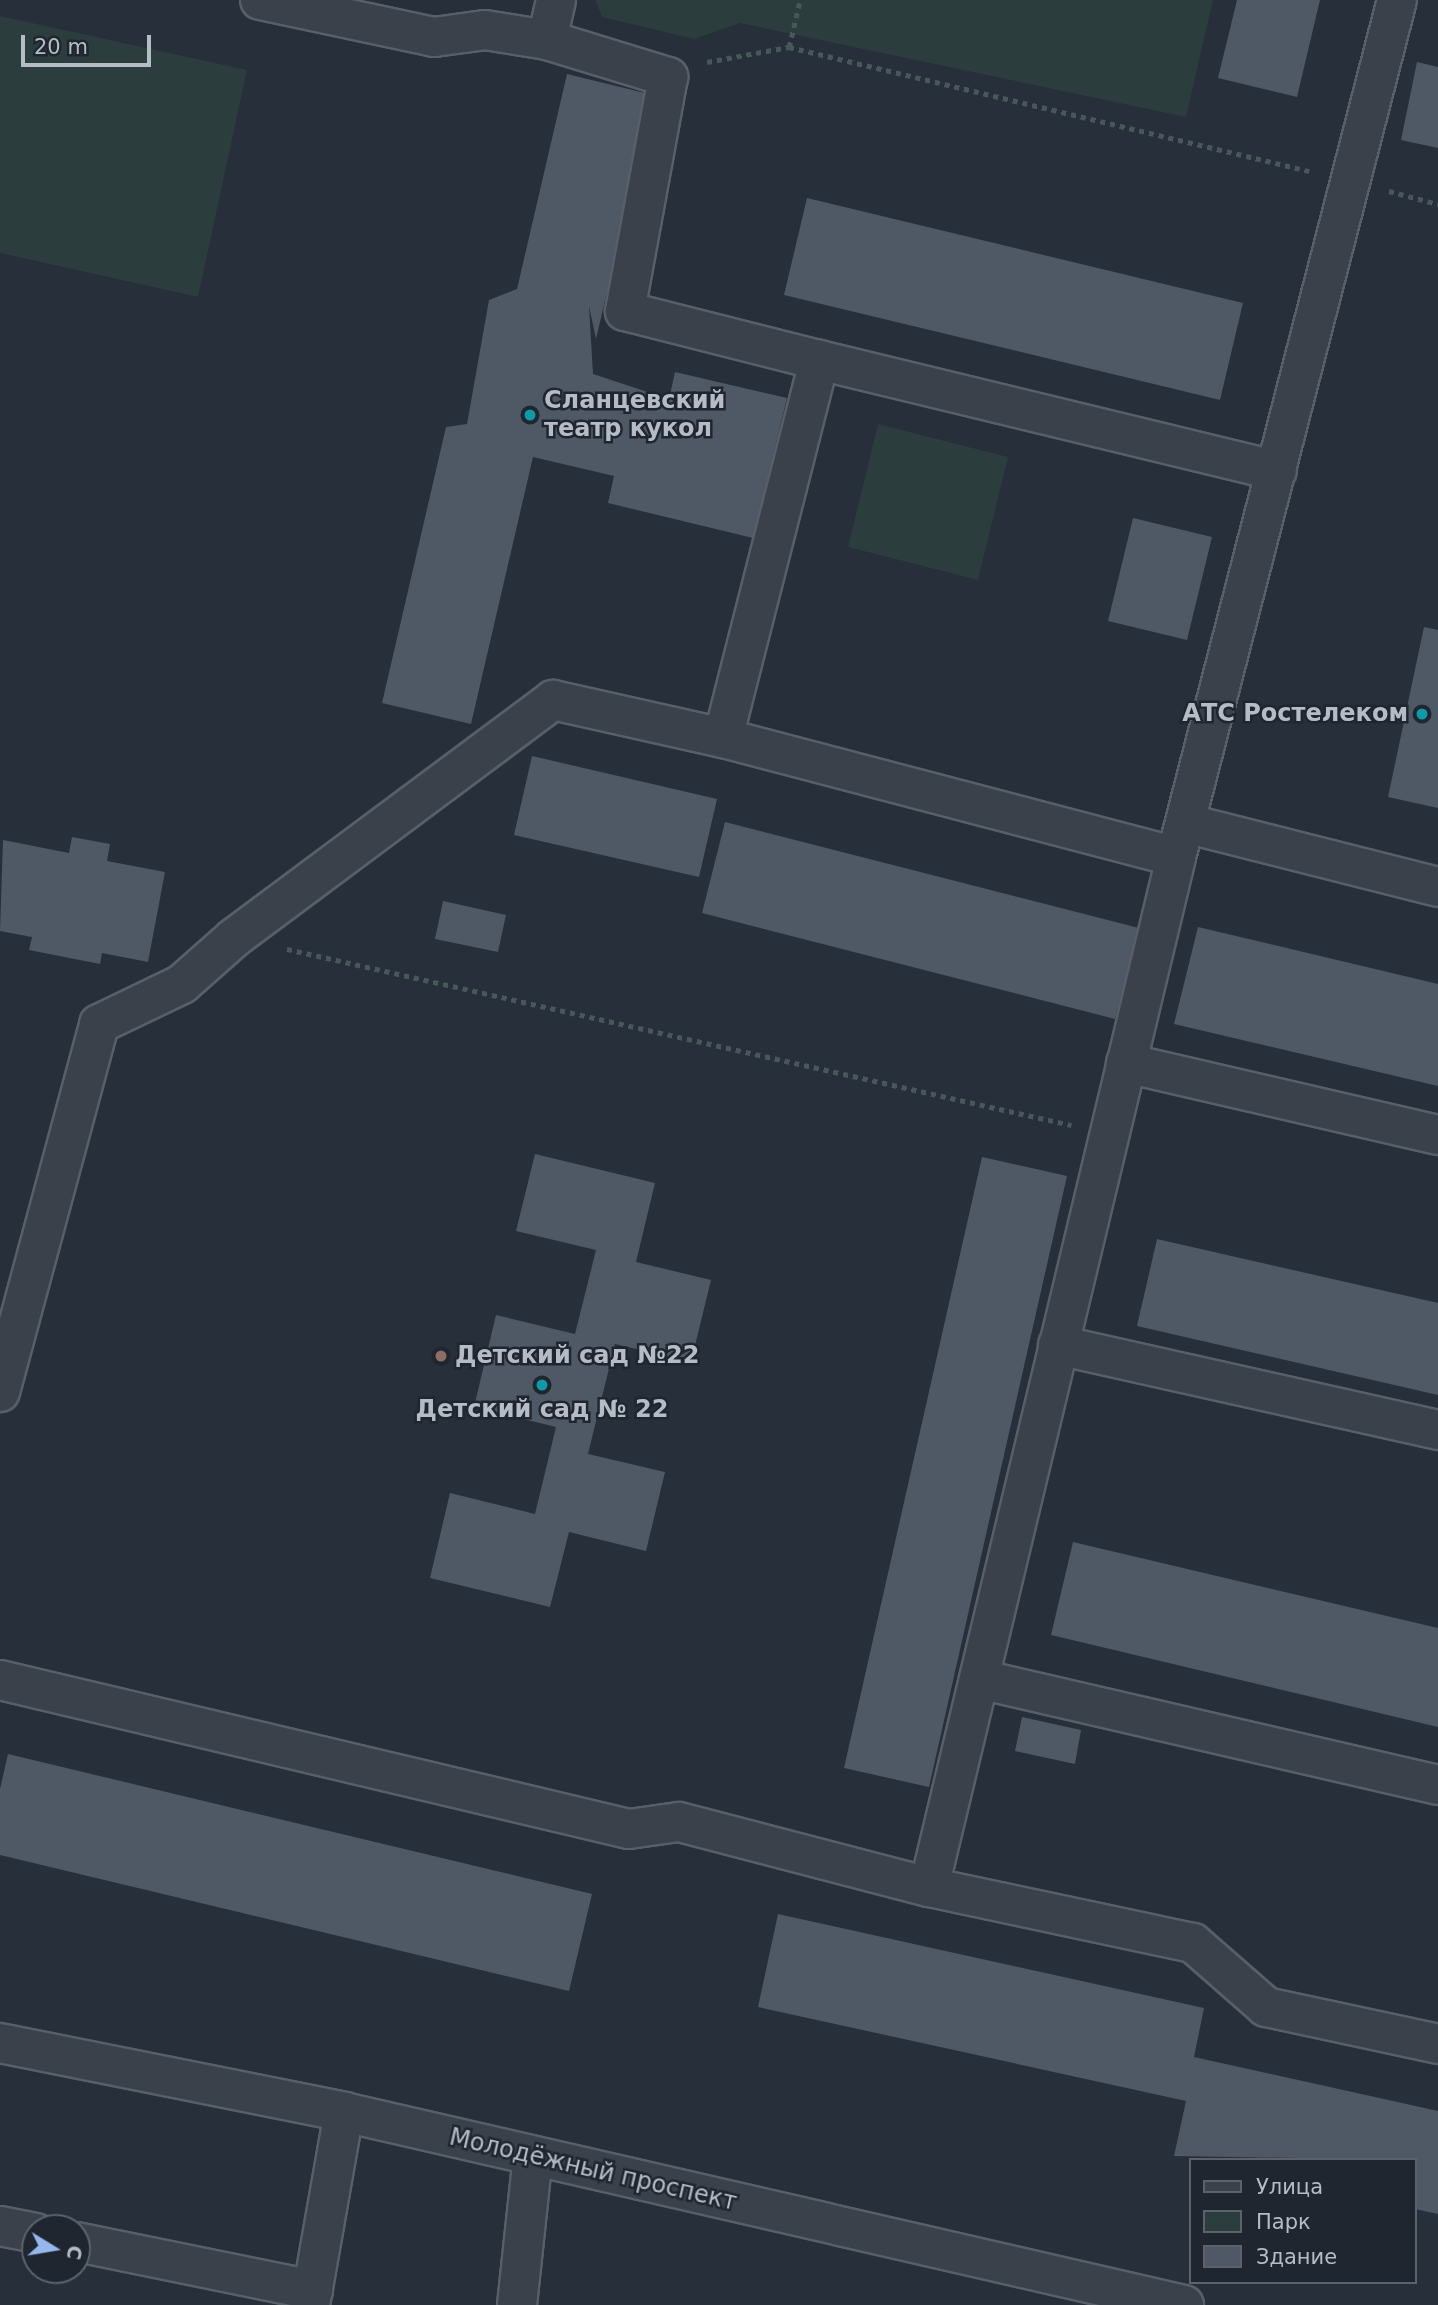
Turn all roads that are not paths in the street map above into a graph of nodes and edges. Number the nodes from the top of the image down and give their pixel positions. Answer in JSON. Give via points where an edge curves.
{"nodes":[{"id":1,"x":260,"y":0,"type":"edge"},
{"id":2,"x":556,"y":0,"type":"edge"},
{"id":3,"x":1397,"y":0,"type":"edge"},
{"id":4,"x":547,"y":40,"type":"junction"},
{"id":5,"x":819,"y":360,"type":"junction"},
{"id":6,"x":1277,"y":471,"type":"junction"},
{"id":7,"x":723,"y":738,"type":"junction"},
{"id":8,"x":1180,"y":840,"type":"junction"},
{"id":9,"x":1438,"y":887,"type":"edge"},
{"id":10,"x":1126,"y":1063,"type":"junction"},
{"id":11,"x":1438,"y":1135,"type":"edge"},
{"id":12,"x":1058,"y":1345,"type":"junction"},
{"id":13,"x":0,"y":1392,"type":"edge"},
{"id":14,"x":1438,"y":1430,"type":"edge"},
{"id":15,"x":979,"y":1679,"type":"junction"},
{"id":16,"x":0,"y":1680,"type":"edge"},
{"id":17,"x":1438,"y":1785,"type":"edge"},
{"id":18,"x":929,"y":1886,"type":"junction"},
{"id":19,"x":0,"y":2043,"type":"edge"},
{"id":20,"x":1438,"y":2044,"type":"edge"},
{"id":21,"x":344,"y":2112,"type":"junction"},
{"id":22,"x":533,"y":2156,"type":"junction"},
{"id":23,"x":0,"y":2226,"type":"edge"},
{"id":24,"x":21,"y":2230,"type":"edge"},
{"id":25,"x":91,"y":2245,"type":"edge"},
{"id":26,"x":311,"y":2298,"type":"edge"},
{"id":27,"x":517,"y":2305,"type":"edge"},
{"id":28,"x":1184,"y":2305,"type":"edge"}],
"edges":[{"from":1,"to":4,"type":"street","via":[[434,37],[485,30]]},
{"from":2,"to":4,"type":"street"},
{"from":3,"to":6,"type":"street"},
{"from":4,"to":5,"type":"street","via":[[668,77],[625,311]]},
{"from":5,"to":6,"type":"street"},
{"from":5,"to":7,"type":"street"},
{"from":6,"to":8,"type":"street"},
{"from":7,"to":8,"type":"street"},
{"from":7,"to":13,"type":"street","via":[[552,700],[234,937],[182,984],[99,1024]]},
{"from":8,"to":9,"type":"street"},
{"from":8,"to":10,"type":"street"},
{"from":10,"to":11,"type":"street"},
{"from":10,"to":12,"type":"street"},
{"from":12,"to":14,"type":"street"},
{"from":12,"to":15,"type":"street"},
{"from":15,"to":17,"type":"street"},
{"from":15,"to":18,"type":"street"},
{"from":16,"to":18,"type":"street","via":[[629,1829],[679,1822]]},
{"from":18,"to":20,"type":"street","via":[[1193,1943],[1266,2007]]},
{"from":19,"to":21,"type":"street","name":"Молодёжный проспект"},
{"from":21,"to":22,"type":"street","name":"Молодёжный проспект"},
{"from":21,"to":26,"type":"street"},
{"from":22,"to":27,"type":"street"},
{"from":22,"to":28,"type":"street","name":"Молодёжный проспект"},
{"from":23,"to":24,"type":"street"},
{"from":25,"to":26,"type":"street"}]}
